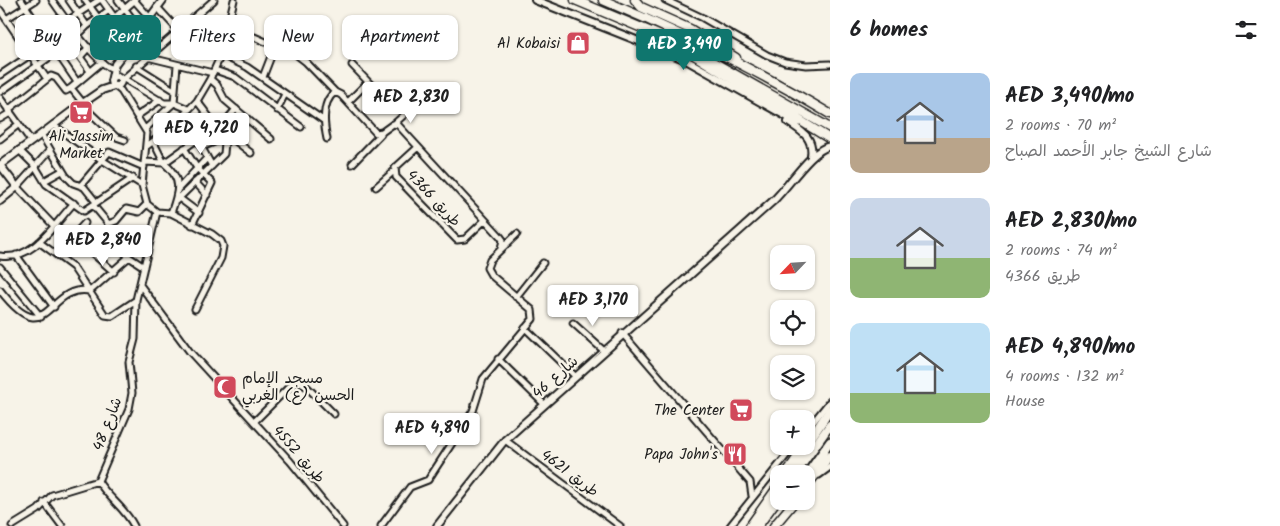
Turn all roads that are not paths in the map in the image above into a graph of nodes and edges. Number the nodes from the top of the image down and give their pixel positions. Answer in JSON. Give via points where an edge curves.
{"nodes":[{"id":1,"x":21,"y":0,"type":"edge"},
{"id":2,"x":36,"y":0,"type":"edge"},
{"id":3,"x":52,"y":0,"type":"edge"},
{"id":4,"x":69,"y":0,"type":"edge"},
{"id":5,"x":85,"y":0,"type":"edge"},
{"id":6,"x":100,"y":0,"type":"edge"},
{"id":7,"x":118,"y":0,"type":"edge"},
{"id":8,"x":135,"y":0,"type":"edge"},
{"id":9,"x":214,"y":0,"type":"edge"},
{"id":10,"x":234,"y":0,"type":"edge"},
{"id":11,"x":535,"y":0,"type":"edge"},
{"id":12,"x":575,"y":0,"type":"edge"},
{"id":13,"x":602,"y":0,"type":"edge"},
{"id":14,"x":635,"y":0,"type":"edge"},
{"id":15,"x":665,"y":0,"type":"edge"},
{"id":16,"x":159,"y":3,"type":"edge"},
{"id":17,"x":25,"y":7,"type":"junction"},
{"id":18,"x":89,"y":7,"type":"junction"},
{"id":19,"x":125,"y":9,"type":"junction"},
{"id":20,"x":0,"y":10,"type":"edge"},
{"id":21,"x":109,"y":10,"type":"junction"},
{"id":22,"x":78,"y":14,"type":"junction"},
{"id":23,"x":31,"y":15,"type":"edge"},
{"id":24,"x":63,"y":15,"type":"edge"},
{"id":25,"x":95,"y":15,"type":"edge"},
{"id":26,"x":103,"y":15,"type":"edge"},
{"id":27,"x":112,"y":15,"type":"edge"},
{"id":28,"x":119,"y":15,"type":"edge"},
{"id":29,"x":130,"y":15,"type":"edge"},
{"id":30,"x":147,"y":15,"type":"edge"},
{"id":31,"x":150,"y":15,"type":"edge"},
{"id":32,"x":196,"y":15,"type":"edge"},
{"id":33,"x":231,"y":15,"type":"edge"},
{"id":34,"x":6,"y":19,"type":"junction"},
{"id":35,"x":171,"y":20,"type":"edge"},
{"id":36,"x":90,"y":24,"type":"edge"},
{"id":37,"x":87,"y":26,"type":"junction"},
{"id":38,"x":15,"y":32,"type":"edge"},
{"id":39,"x":80,"y":32,"type":"edge"},
{"id":40,"x":171,"y":36,"type":"edge"},
{"id":41,"x":80,"y":38,"type":"edge"},
{"id":42,"x":668,"y":39,"type":"junction"},
{"id":43,"x":161,"y":44,"type":"edge"},
{"id":44,"x":89,"y":47,"type":"junction"},
{"id":45,"x":22,"y":60,"type":"edge"},
{"id":46,"x":34,"y":60,"type":"edge"},
{"id":47,"x":46,"y":60,"type":"edge"},
{"id":48,"x":62,"y":60,"type":"edge"},
{"id":49,"x":143,"y":60,"type":"edge"},
{"id":50,"x":158,"y":60,"type":"edge"},
{"id":51,"x":219,"y":60,"type":"edge"},
{"id":52,"x":232,"y":60,"type":"edge"},
{"id":53,"x":270,"y":60,"type":"edge"},
{"id":54,"x":303,"y":60,"type":"edge"},
{"id":55,"x":102,"y":62,"type":"junction"},
{"id":56,"x":118,"y":62,"type":"joint"},
{"id":57,"x":830,"y":64,"type":"edge"},
{"id":58,"x":177,"y":65,"type":"junction"},
{"id":59,"x":352,"y":65,"type":"dead end"},
{"id":60,"x":38,"y":66,"type":"junction"},
{"id":61,"x":136,"y":66,"type":"junction"},
{"id":62,"x":112,"y":68,"type":"junction"},
{"id":63,"x":751,"y":69,"type":"junction"},
{"id":64,"x":90,"y":71,"type":"junction"},
{"id":65,"x":213,"y":74,"type":"junction"},
{"id":66,"x":0,"y":75,"type":"edge"},
{"id":67,"x":263,"y":77,"type":"junction"},
{"id":68,"x":46,"y":79,"type":"junction"},
{"id":69,"x":117,"y":80,"type":"junction"},
{"id":70,"x":77,"y":82,"type":"junction"},
{"id":71,"x":368,"y":82,"type":"junction"},
{"id":72,"x":71,"y":88,"type":"junction"},
{"id":73,"x":174,"y":90,"type":"junction"},
{"id":74,"x":377,"y":91,"type":"dead end"},
{"id":75,"x":0,"y":92,"type":"edge"},
{"id":76,"x":335,"y":92,"type":"junction"},
{"id":77,"x":285,"y":94,"type":"junction"},
{"id":78,"x":0,"y":98,"type":"edge"},
{"id":79,"x":160,"y":100,"type":"junction"},
{"id":80,"x":197,"y":101,"type":"junction"},
{"id":81,"x":174,"y":102,"type":"junction"},
{"id":82,"x":348,"y":102,"type":"junction"},
{"id":83,"x":82,"y":104,"type":"junction"},
{"id":84,"x":188,"y":109,"type":"junction"},
{"id":85,"x":236,"y":109,"type":"junction"},
{"id":86,"x":277,"y":110,"type":"junction"},
{"id":87,"x":774,"y":110,"type":"junction"},
{"id":88,"x":9,"y":111,"type":"junction"},
{"id":89,"x":404,"y":114,"type":"dead end"},
{"id":90,"x":830,"y":114,"type":"edge"},
{"id":91,"x":137,"y":116,"type":"junction"},
{"id":92,"x":0,"y":119,"type":"edge"},
{"id":93,"x":248,"y":119,"type":"junction"},
{"id":94,"x":323,"y":120,"type":"junction"},
{"id":95,"x":18,"y":124,"type":"junction"},
{"id":96,"x":393,"y":124,"type":"junction"},
{"id":97,"x":53,"y":125,"type":"junction"},
{"id":98,"x":218,"y":127,"type":"junction"},
{"id":99,"x":301,"y":127,"type":"dead end"},
{"id":100,"x":830,"y":128,"type":"edge"},
{"id":101,"x":145,"y":129,"type":"junction"},
{"id":102,"x":382,"y":132,"type":"junction"},
{"id":103,"x":41,"y":134,"type":"junction"},
{"id":104,"x":228,"y":138,"type":"junction"},
{"id":105,"x":0,"y":139,"type":"edge"},
{"id":106,"x":197,"y":139,"type":"junction"},
{"id":107,"x":270,"y":139,"type":"dead end"},
{"id":108,"x":327,"y":139,"type":"dead end"},
{"id":109,"x":830,"y":139,"type":"edge"},
{"id":110,"x":125,"y":140,"type":"dead end"},
{"id":111,"x":32,"y":141,"type":"junction"},
{"id":112,"x":154,"y":143,"type":"junction"},
{"id":113,"x":147,"y":146,"type":"junction"},
{"id":114,"x":830,"y":146,"type":"edge"},
{"id":115,"x":418,"y":147,"type":"junction"},
{"id":116,"x":184,"y":148,"type":"junction"},
{"id":117,"x":202,"y":148,"type":"junction"},
{"id":118,"x":19,"y":150,"type":"junction"},
{"id":119,"x":50,"y":150,"type":"junction"},
{"id":120,"x":251,"y":154,"type":"dead end"},
{"id":121,"x":811,"y":156,"type":"junction"},
{"id":122,"x":207,"y":158,"type":"junction"},
{"id":123,"x":102,"y":160,"type":"junction"},
{"id":124,"x":164,"y":163,"type":"junction"},
{"id":125,"x":144,"y":164,"type":"junction"},
{"id":126,"x":352,"y":164,"type":"dead end"},
{"id":127,"x":0,"y":165,"type":"edge"},
{"id":128,"x":35,"y":166,"type":"junction"},
{"id":129,"x":212,"y":166,"type":"junction"},
{"id":130,"x":197,"y":168,"type":"junction"},
{"id":131,"x":62,"y":171,"type":"junction"},
{"id":132,"x":394,"y":171,"type":"junction"},
{"id":133,"x":203,"y":174,"type":"junction"},
{"id":134,"x":3,"y":175,"type":"edge"},
{"id":135,"x":133,"y":178,"type":"junction"},
{"id":136,"x":44,"y":181,"type":"junction"},
{"id":137,"x":195,"y":182,"type":"junction"},
{"id":138,"x":142,"y":185,"type":"junction"},
{"id":139,"x":81,"y":186,"type":"junction"},
{"id":140,"x":18,"y":187,"type":"junction"},
{"id":141,"x":376,"y":187,"type":"dead end"},
{"id":142,"x":177,"y":189,"type":"junction"},
{"id":143,"x":207,"y":195,"type":"junction"},
{"id":144,"x":178,"y":200,"type":"junction"},
{"id":145,"x":0,"y":201,"type":"edge"},
{"id":146,"x":74,"y":203,"type":"junction"},
{"id":147,"x":95,"y":204,"type":"junction"},
{"id":148,"x":147,"y":204,"type":"junction"},
{"id":149,"x":157,"y":212,"type":"junction"},
{"id":150,"x":171,"y":213,"type":"junction"},
{"id":151,"x":199,"y":213,"type":"junction"},
{"id":152,"x":485,"y":220,"type":"junction"},
{"id":153,"x":85,"y":223,"type":"dead end"},
{"id":154,"x":108,"y":224,"type":"junction"},
{"id":155,"x":192,"y":225,"type":"junction"},
{"id":156,"x":54,"y":226,"type":"junction"},
{"id":157,"x":517,"y":234,"type":"dead end"},
{"id":158,"x":73,"y":236,"type":"junction"},
{"id":159,"x":39,"y":242,"type":"junction"},
{"id":160,"x":501,"y":249,"type":"junction"},
{"id":161,"x":16,"y":255,"type":"junction"},
{"id":162,"x":0,"y":256,"type":"edge"},
{"id":163,"x":129,"y":257,"type":"junction"},
{"id":164,"x":543,"y":263,"type":"dead end"},
{"id":165,"x":0,"y":267,"type":"edge"},
{"id":166,"x":144,"y":267,"type":"junction"},
{"id":167,"x":114,"y":272,"type":"junction"},
{"id":168,"x":140,"y":285,"type":"junction"},
{"id":169,"x":0,"y":290,"type":"edge"},
{"id":170,"x":90,"y":291,"type":"junction"},
{"id":171,"x":516,"y":297,"type":"junction"},
{"id":172,"x":136,"y":300,"type":"junction"},
{"id":173,"x":54,"y":307,"type":"junction"},
{"id":174,"x":195,"y":310,"type":"dead end"},
{"id":175,"x":41,"y":317,"type":"junction"},
{"id":176,"x":573,"y":323,"type":"dead end"},
{"id":177,"x":525,"y":328,"type":"junction"},
{"id":178,"x":622,"y":333,"type":"junction"},
{"id":179,"x":603,"y":350,"type":"junction"},
{"id":180,"x":498,"y":359,"type":"junction"},
{"id":181,"x":575,"y":376,"type":"junction"},
{"id":182,"x":830,"y":401,"type":"edge"},
{"id":183,"x":544,"y":404,"type":"junction"},
{"id":184,"x":830,"y":410,"type":"edge"},
{"id":185,"x":334,"y":414,"type":"dead end"},
{"id":186,"x":815,"y":420,"type":"edge"},
{"id":187,"x":254,"y":422,"type":"junction"},
{"id":188,"x":830,"y":425,"type":"edge"},
{"id":189,"x":815,"y":432,"type":"edge"},
{"id":190,"x":505,"y":440,"type":"junction"},
{"id":191,"x":830,"y":442,"type":"edge"},
{"id":192,"x":786,"y":455,"type":"edge"},
{"id":193,"x":830,"y":456,"type":"edge"},
{"id":194,"x":801,"y":465,"type":"edge"},
{"id":195,"x":814,"y":465,"type":"edge"},
{"id":196,"x":830,"y":467,"type":"edge"},
{"id":197,"x":815,"y":475,"type":"edge"},
{"id":198,"x":815,"y":479,"type":"edge"},
{"id":199,"x":98,"y":481,"type":"junction"},
{"id":200,"x":750,"y":482,"type":"junction"},
{"id":201,"x":762,"y":484,"type":"junction"},
{"id":202,"x":752,"y":496,"type":"junction"},
{"id":203,"x":770,"y":498,"type":"edge"},
{"id":204,"x":44,"y":502,"type":"junction"},
{"id":205,"x":770,"y":509,"type":"edge"},
{"id":206,"x":783,"y":510,"type":"edge"},
{"id":207,"x":787,"y":510,"type":"edge"},
{"id":208,"x":12,"y":526,"type":"edge"},
{"id":209,"x":62,"y":526,"type":"edge"},
{"id":210,"x":134,"y":526,"type":"edge"},
{"id":211,"x":344,"y":526,"type":"edge"},
{"id":212,"x":381,"y":526,"type":"edge"},
{"id":213,"x":437,"y":526,"type":"edge"},
{"id":214,"x":620,"y":526,"type":"edge"},
{"id":215,"x":730,"y":526,"type":"edge"},
{"id":216,"x":750,"y":526,"type":"edge"},
{"id":217,"x":758,"y":526,"type":"edge"},
{"id":218,"x":773,"y":526,"type":"edge"}],
"edges":[{"from":1,"to":17,"type":"street"},
{"from":2,"to":17,"type":"street"},
{"from":3,"to":24,"type":"street"},
{"from":4,"to":22,"type":"street"},
{"from":5,"to":18,"type":"street"},
{"from":6,"to":18,"type":"street"},
{"from":6,"to":21,"type":"street"},
{"from":7,"to":19,"type":"street"},
{"from":8,"to":19,"type":"street"},
{"from":8,"to":30,"type":"street"},
{"from":9,"to":32,"type":"street"},
{"from":10,"to":33,"type":"street"},
{"from":11,"to":87,"type":"street","via":[[684,59]]},
{"from":12,"to":42,"type":"main road"},
{"from":13,"to":63,"type":"main road","via":[[670,28]]},
{"from":14,"to":63,"type":"main road","via":[[641,7],[724,48]]},
{"from":15,"to":57,"type":"street","via":[[767,56],[806,65]]},
{"from":16,"to":31,"type":"street"},
{"from":16,"to":35,"type":"street"},
{"from":17,"to":23,"type":"street"},
{"from":17,"to":34,"type":"street"},
{"from":18,"to":22,"type":"street"},
{"from":18,"to":25,"type":"street"},
{"from":19,"to":28,"type":"street"},
{"from":19,"to":29,"type":"street"},
{"from":20,"to":34,"type":"street"},
{"from":21,"to":26,"type":"street"},
{"from":21,"to":27,"type":"street"},
{"from":22,"to":37,"type":"street"},
{"from":34,"to":38,"type":"street"},
{"from":36,"to":37,"type":"street"},
{"from":37,"to":39,"type":"street"},
{"from":40,"to":43,"type":"street"},
{"from":41,"to":44,"type":"street"},
{"from":42,"to":100,"type":"main road","via":[[716,62]]},
{"from":42,"to":109,"type":"main road"},
{"from":44,"to":55,"type":"street"},
{"from":44,"to":64,"type":"street","via":[[80,57]]},
{"from":45,"to":66,"type":"street"},
{"from":46,"to":60,"type":"street"},
{"from":47,"to":60,"type":"street"},
{"from":48,"to":70,"type":"street"},
{"from":49,"to":61,"type":"street"},
{"from":50,"to":58,"type":"street"},
{"from":51,"to":65,"type":"street"},
{"from":52,"to":67,"type":"street"},
{"from":53,"to":67,"type":"street"},
{"from":54,"to":76,"type":"street"},
{"from":55,"to":62,"type":"street"},
{"from":55,"to":64,"type":"street"},
{"from":56,"to":62,"type":"street"},
{"from":56,"to":69,"type":"street"},
{"from":58,"to":65,"type":"street"},
{"from":58,"to":73,"type":"street"},
{"from":59,"to":71,"type":"street"},
{"from":60,"to":68,"type":"street"},
{"from":60,"to":75,"type":"street"},
{"from":61,"to":69,"type":"street"},
{"from":61,"to":73,"type":"street"},
{"from":62,"to":69,"type":"street"},
{"from":63,"to":90,"type":"main road"},
{"from":64,"to":70,"type":"street"},
{"from":65,"to":80,"type":"street"},
{"from":65,"to":85,"type":"street","via":[[222,98]]},
{"from":65,"to":86,"type":"street","via":[[235,78]]},
{"from":67,"to":77,"type":"street"},
{"from":68,"to":72,"type":"street","via":[[54,76],[66,91]]},
{"from":68,"to":88,"type":"street"},
{"from":69,"to":79,"type":"street"},
{"from":69,"to":83,"type":"street"},
{"from":69,"to":91,"type":"street"},
{"from":70,"to":72,"type":"street"},
{"from":71,"to":74,"type":"street"},
{"from":71,"to":82,"type":"street"},
{"from":72,"to":83,"type":"street"},
{"from":73,"to":81,"type":"street"},
{"from":76,"to":82,"type":"street"},
{"from":76,"to":94,"type":"street","via":[[330,96]]},
{"from":77,"to":86,"type":"street"},
{"from":77,"to":94,"type":"street"},
{"from":78,"to":88,"type":"street"},
{"from":79,"to":81,"type":"street","via":[[168,104]]},
{"from":79,"to":91,"type":"street"},
{"from":80,"to":84,"type":"street"},
{"from":80,"to":98,"type":"street"},
{"from":81,"to":84,"type":"street"},
{"from":81,"to":101,"type":"street"},
{"from":82,"to":102,"type":"street","via":[[376,133]]},
{"from":83,"to":97,"type":"street"},
{"from":83,"to":110,"type":"street","via":[[116,137]]},
{"from":84,"to":112,"type":"street"},
{"from":85,"to":93,"type":"street"},
{"from":85,"to":98,"type":"street"},
{"from":86,"to":99,"type":"street"},
{"from":87,"to":109,"type":"street"},
{"from":87,"to":121,"type":"street","via":[[806,135],[812,143]]},
{"from":88,"to":92,"type":"street"},
{"from":88,"to":95,"type":"street"},
{"from":89,"to":96,"type":"street"},
{"from":91,"to":101,"type":"street"},
{"from":93,"to":104,"type":"street"},
{"from":93,"to":107,"type":"street"},
{"from":94,"to":108,"type":"street"},
{"from":95,"to":105,"type":"street"},
{"from":95,"to":111,"type":"street"},
{"from":96,"to":102,"type":"street"},
{"from":96,"to":115,"type":"street","name":"طريق 4366","via":[[400,126]]},
{"from":97,"to":103,"type":"street"},
{"from":97,"to":123,"type":"street"},
{"from":98,"to":104,"type":"street"},
{"from":98,"to":106,"type":"street"},
{"from":101,"to":113,"type":"street"},
{"from":102,"to":126,"type":"street"},
{"from":103,"to":111,"type":"street"},
{"from":103,"to":119,"type":"street"},
{"from":104,"to":117,"type":"street"},
{"from":104,"to":120,"type":"street"},
{"from":104,"to":129,"type":"street","via":[[224,154]]},
{"from":106,"to":116,"type":"street"},
{"from":106,"to":117,"type":"street"},
{"from":111,"to":118,"type":"street"},
{"from":112,"to":113,"type":"street"},
{"from":112,"to":124,"type":"street"},
{"from":113,"to":125,"type":"street"},
{"from":114,"to":121,"type":"street","name":"شارع 46"},
{"from":115,"to":132,"type":"street","name":"طريق 4366"},
{"from":115,"to":152,"type":"street","name":"طريق 4366"},
{"from":116,"to":124,"type":"street"},
{"from":116,"to":130,"type":"street"},
{"from":117,"to":122,"type":"street"},
{"from":118,"to":127,"type":"street"},
{"from":118,"to":128,"type":"street"},
{"from":119,"to":128,"type":"street"},
{"from":119,"to":131,"type":"street"},
{"from":121,"to":178,"type":"street","name":"شارع 46","via":[[773,201]]},
{"from":122,"to":129,"type":"street"},
{"from":122,"to":130,"type":"street"},
{"from":123,"to":125,"type":"street","via":[[109,152]]},
{"from":123,"to":135,"type":"street"},
{"from":123,"to":139,"type":"street"},
{"from":124,"to":125,"type":"street"},
{"from":124,"to":142,"type":"street","via":[[176,174]]},
{"from":125,"to":138,"type":"street"},
{"from":127,"to":134,"type":"street"},
{"from":128,"to":136,"type":"street"},
{"from":128,"to":140,"type":"street"},
{"from":129,"to":133,"type":"street"},
{"from":130,"to":133,"type":"street"},
{"from":130,"to":142,"type":"street"},
{"from":131,"to":136,"type":"street"},
{"from":131,"to":139,"type":"street","via":[[70,181]]},
{"from":132,"to":141,"type":"street"},
{"from":132,"to":152,"type":"street","name":"طريق 4366","via":[[396,177],[456,240],[465,239]]},
{"from":133,"to":137,"type":"street"},
{"from":133,"to":143,"type":"street","via":[[212,183]]},
{"from":134,"to":140,"type":"street"},
{"from":135,"to":138,"type":"street"},
{"from":135,"to":147,"type":"street"},
{"from":136,"to":146,"type":"street"},
{"from":137,"to":143,"type":"street"},
{"from":137,"to":144,"type":"street"},
{"from":138,"to":148,"type":"street"},
{"from":139,"to":147,"type":"street"},
{"from":140,"to":145,"type":"street"},
{"from":140,"to":156,"type":"street"},
{"from":142,"to":144,"type":"street"},
{"from":143,"to":151,"type":"street"},
{"from":144,"to":150,"type":"street"},
{"from":144,"to":151,"type":"street"},
{"from":146,"to":147,"type":"street","via":[[84,211]]},
{"from":146,"to":156,"type":"street"},
{"from":147,"to":154,"type":"street"},
{"from":148,"to":149,"type":"street"},
{"from":148,"to":154,"type":"street","via":[[139,212],[126,208],[116,221]]},
{"from":149,"to":150,"type":"street"},
{"from":149,"to":166,"type":"street","name":"شارع 48"},
{"from":150,"to":155,"type":"street"},
{"from":151,"to":155,"type":"street"},
{"from":152,"to":160,"type":"street","name":"طريق 4366","via":[[503,240]]},
{"from":153,"to":158,"type":"street"},
{"from":154,"to":163,"type":"street","via":[[114,242]]},
{"from":155,"to":174,"type":"street","via":[[221,241],[224,252]]},
{"from":156,"to":158,"type":"street"},
{"from":156,"to":159,"type":"street"},
{"from":157,"to":160,"type":"street"},
{"from":158,"to":167,"type":"street"},
{"from":159,"to":161,"type":"street"},
{"from":159,"to":170,"type":"street","via":[[73,267]]},
{"from":160,"to":171,"type":"street","via":[[487,268]]},
{"from":161,"to":162,"type":"street"},
{"from":161,"to":173,"type":"street"},
{"from":163,"to":166,"type":"street"},
{"from":163,"to":167,"type":"street"},
{"from":164,"to":171,"type":"street"},
{"from":165,"to":175,"type":"street"},
{"from":166,"to":168,"type":"street","name":"شارع 48"},
{"from":167,"to":170,"type":"street"},
{"from":168,"to":172,"type":"street","name":"شارع 48"},
{"from":168,"to":187,"type":"street","name":"طريق 4552","via":[[190,352]]},
{"from":169,"to":175,"type":"street","via":[[14,308],[33,317]]},
{"from":170,"to":172,"type":"street","via":[[108,316]]},
{"from":170,"to":173,"type":"street","via":[[70,292]]},
{"from":171,"to":177,"type":"street","via":[[532,310]]},
{"from":172,"to":199,"type":"street","name":"شارع 48","via":[[135,339],[129,362],[132,393],[129,409]]},
{"from":173,"to":175,"type":"street"},
{"from":176,"to":179,"type":"street"},
{"from":177,"to":180,"type":"street"},
{"from":177,"to":181,"type":"street"},
{"from":178,"to":179,"type":"street","name":"شارع 46"},
{"from":178,"to":200,"type":"street"},
{"from":179,"to":181,"type":"street","name":"شارع 46"},
{"from":180,"to":183,"type":"street"},
{"from":180,"to":212,"type":"street","via":[[483,379],[471,414],[429,479],[410,487]]},
{"from":181,"to":183,"type":"street","name":"شارع 46"},
{"from":182,"to":186,"type":"street"},
{"from":183,"to":190,"type":"street","name":"شارع 46"},
{"from":184,"to":189,"type":"main road"},
{"from":185,"to":187,"type":"street","via":[[298,382]]},
{"from":187,"to":211,"type":"street","name":"طريق 4552"},
{"from":188,"to":194,"type":"main road"},
{"from":190,"to":213,"type":"street","name":"شارع 46"},
{"from":190,"to":214,"type":"street","name":"طريق 4621"},
{"from":191,"to":195,"type":"main road"},
{"from":192,"to":201,"type":"street"},
{"from":193,"to":197,"type":"main road"},
{"from":196,"to":198,"type":"street"},
{"from":199,"to":204,"type":"street","via":[[52,495]]},
{"from":199,"to":210,"type":"street"},
{"from":200,"to":201,"type":"street"},
{"from":200,"to":202,"type":"street"},
{"from":201,"to":202,"type":"street"},
{"from":202,"to":215,"type":"street"},
{"from":203,"to":216,"type":"main road"},
{"from":204,"to":208,"type":"street","via":[[38,510]]},
{"from":204,"to":209,"type":"street"},
{"from":205,"to":217,"type":"main road"},
{"from":206,"to":218,"type":"main road"},
{"from":207,"to":218,"type":"main road"}]}
